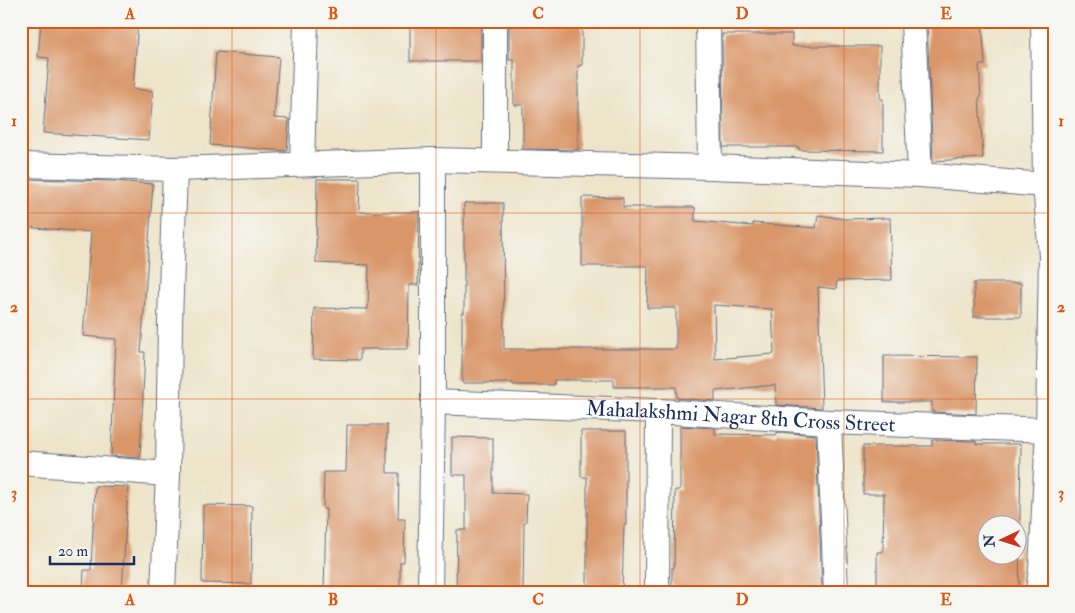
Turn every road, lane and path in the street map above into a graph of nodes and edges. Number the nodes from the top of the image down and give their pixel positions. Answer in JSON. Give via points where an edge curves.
{"nodes":[{"id":1,"x":306,"y":21,"type":"edge"},
{"id":2,"x":495,"y":21,"type":"edge"},
{"id":3,"x":708,"y":21,"type":"edge"},
{"id":4,"x":913,"y":21,"type":"edge"},
{"id":5,"x":1043,"y":21,"type":"edge"},
{"id":6,"x":433,"y":160,"type":"junction"},
{"id":7,"x":495,"y":161,"type":"junction"},
{"id":8,"x":302,"y":164,"type":"junction"},
{"id":9,"x":21,"y":165,"type":"edge"},
{"id":10,"x":710,"y":167,"type":"junction"},
{"id":11,"x":175,"y":169,"type":"junction"},
{"id":12,"x":920,"y":175,"type":"junction"},
{"id":13,"x":1049,"y":186,"type":"edge"},
{"id":14,"x":433,"y":402,"type":"junction"},
{"id":15,"x":658,"y":411,"type":"junction"},
{"id":16,"x":829,"y":422,"type":"junction"},
{"id":17,"x":1048,"y":430,"type":"junction"},
{"id":18,"x":21,"y":463,"type":"edge"},
{"id":19,"x":168,"y":474,"type":"junction"},
{"id":20,"x":163,"y":592,"type":"edge"},
{"id":21,"x":430,"y":592,"type":"edge"},
{"id":22,"x":657,"y":592,"type":"edge"},
{"id":23,"x":836,"y":592,"type":"edge"},
{"id":24,"x":1038,"y":592,"type":"edge"}],
"edges":[{"from":1,"to":8,"type":"street"},
{"from":2,"to":7,"type":"street"},
{"from":3,"to":10,"type":"street"},
{"from":4,"to":12,"type":"street"},
{"from":5,"to":13,"type":"street"},
{"from":6,"to":7,"type":"street"},
{"from":6,"to":8,"type":"street"},
{"from":6,"to":14,"type":"street"},
{"from":7,"to":10,"type":"street"},
{"from":8,"to":11,"type":"street"},
{"from":9,"to":11,"type":"street"},
{"from":10,"to":12,"type":"street"},
{"from":11,"to":19,"type":"street"},
{"from":12,"to":13,"type":"street"},
{"from":13,"to":17,"type":"street"},
{"from":14,"to":15,"type":"street","name":"Mahalakshmi Nagar 8th Cross Street"},
{"from":14,"to":21,"type":"street"},
{"from":15,"to":16,"type":"street","name":"Mahalakshmi Nagar 8th Cross Street"},
{"from":15,"to":22,"type":"street"},
{"from":16,"to":17,"type":"street","name":"Mahalakshmi Nagar 8th Cross Street"},
{"from":16,"to":23,"type":"street"},
{"from":17,"to":24,"type":"street"},
{"from":18,"to":19,"type":"street"},
{"from":19,"to":20,"type":"street"}]}
